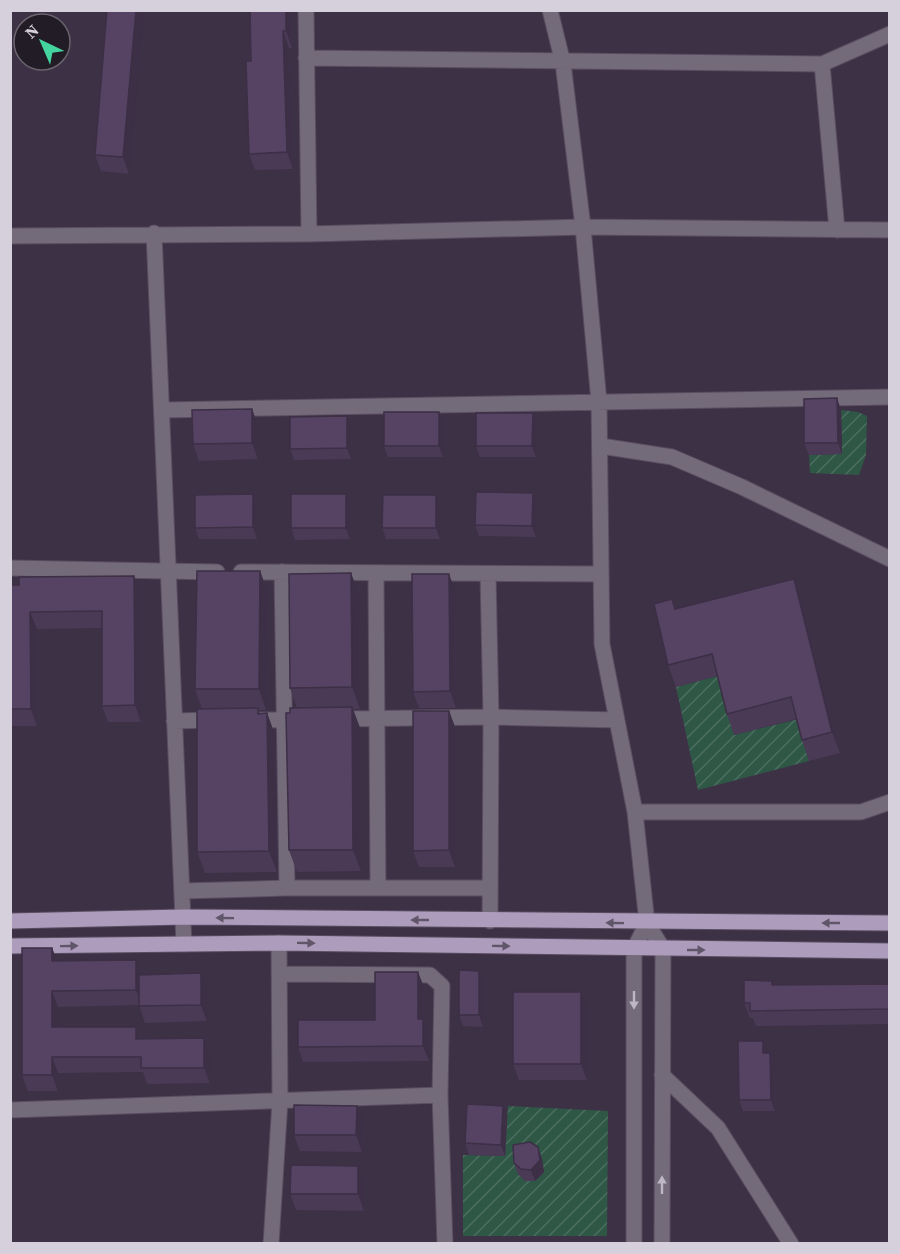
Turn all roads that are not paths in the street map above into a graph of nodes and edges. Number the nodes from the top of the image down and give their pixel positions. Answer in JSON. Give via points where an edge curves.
{"nodes":[{"id":1,"x":306,"y":10,"type":"edge"},
{"id":2,"x":550,"y":10,"type":"edge"},
{"id":3,"x":890,"y":34,"type":"edge"},
{"id":4,"x":306,"y":58,"type":"junction"},
{"id":5,"x":562,"y":63,"type":"junction"},
{"id":6,"x":822,"y":64,"type":"junction"},
{"id":7,"x":583,"y":227,"type":"junction"},
{"id":8,"x":837,"y":230,"type":"junction"},
{"id":9,"x":890,"y":230,"type":"edge"},
{"id":10,"x":154,"y":234,"type":"junction"},
{"id":11,"x":309,"y":234,"type":"junction"},
{"id":12,"x":10,"y":236,"type":"edge"},
{"id":13,"x":890,"y":397,"type":"edge"},
{"id":14,"x":599,"y":402,"type":"junction"},
{"id":15,"x":163,"y":410,"type":"junction"},
{"id":16,"x":601,"y":446,"type":"junction"},
{"id":17,"x":890,"y":559,"type":"edge"},
{"id":18,"x":10,"y":568,"type":"edge"},
{"id":19,"x":167,"y":572,"type":"junction"},
{"id":20,"x":282,"y":572,"type":"junction"},
{"id":21,"x":376,"y":573,"type":"junction"},
{"id":22,"x":488,"y":574,"type":"junction"},
{"id":23,"x":600,"y":574,"type":"junction"},
{"id":24,"x":491,"y":717,"type":"junction"},
{"id":25,"x":379,"y":719,"type":"junction"},
{"id":26,"x":286,"y":720,"type":"junction"},
{"id":27,"x":617,"y":720,"type":"junction"},
{"id":28,"x":174,"y":721,"type":"junction"},
{"id":29,"x":890,"y":802,"type":"edge"},
{"id":30,"x":635,"y":812,"type":"junction"},
{"id":31,"x":287,"y":888,"type":"junction"},
{"id":32,"x":378,"y":888,"type":"junction"},
{"id":33,"x":488,"y":888,"type":"junction"},
{"id":34,"x":182,"y":891,"type":"junction"},
{"id":35,"x":183,"y":917,"type":"junction"},
{"id":36,"x":10,"y":921,"type":"edge"},
{"id":37,"x":490,"y":921,"type":"junction"},
{"id":38,"x":647,"y":923,"type":"junction"},
{"id":39,"x":890,"y":923,"type":"edge"},
{"id":40,"x":279,"y":943,"type":"junction"},
{"id":41,"x":184,"y":944,"type":"junction"},
{"id":42,"x":10,"y":946,"type":"edge"},
{"id":43,"x":634,"y":949,"type":"junction"},
{"id":44,"x":663,"y":950,"type":"junction"},
{"id":45,"x":890,"y":951,"type":"edge"},
{"id":46,"x":279,"y":974,"type":"junction"},
{"id":47,"x":662,"y":1075,"type":"junction"},
{"id":48,"x":440,"y":1095,"type":"junction"},
{"id":49,"x":280,"y":1101,"type":"junction"},
{"id":50,"x":10,"y":1110,"type":"edge"},
{"id":51,"x":271,"y":1244,"type":"edge"},
{"id":52,"x":445,"y":1244,"type":"edge"},
{"id":53,"x":634,"y":1244,"type":"edge"},
{"id":54,"x":662,"y":1244,"type":"edge"},
{"id":55,"x":791,"y":1244,"type":"edge"}],
"edges":[{"from":1,"to":4,"type":"street"},
{"from":2,"to":5,"type":"street"},
{"from":3,"to":6,"type":"street"},
{"from":4,"to":5,"type":"street"},
{"from":4,"to":11,"type":"street"},
{"from":5,"to":6,"type":"street"},
{"from":5,"to":7,"type":"street"},
{"from":6,"to":8,"type":"street"},
{"from":7,"to":8,"type":"street"},
{"from":7,"to":11,"type":"street"},
{"from":7,"to":14,"type":"street"},
{"from":8,"to":9,"type":"street"},
{"from":10,"to":11,"type":"street"},
{"from":10,"to":12,"type":"street"},
{"from":10,"to":15,"type":"street"},
{"from":13,"to":14,"type":"street"},
{"from":14,"to":15,"type":"street"},
{"from":14,"to":16,"type":"street"},
{"from":15,"to":19,"type":"street"},
{"from":16,"to":17,"type":"street","via":[[672,457]]},
{"from":16,"to":23,"type":"street"},
{"from":18,"to":19,"type":"street"},
{"from":19,"to":20,"type":"street"},
{"from":19,"to":28,"type":"street"},
{"from":20,"to":21,"type":"street"},
{"from":20,"to":26,"type":"street"},
{"from":21,"to":22,"type":"street"},
{"from":21,"to":25,"type":"street"},
{"from":22,"to":23,"type":"street"},
{"from":22,"to":24,"type":"street"},
{"from":23,"to":27,"type":"street","via":[[602,644]]},
{"from":24,"to":25,"type":"street"},
{"from":24,"to":27,"type":"street"},
{"from":24,"to":33,"type":"street"},
{"from":25,"to":26,"type":"street"},
{"from":25,"to":32,"type":"street"},
{"from":26,"to":28,"type":"street"},
{"from":26,"to":31,"type":"street"},
{"from":27,"to":30,"type":"street"},
{"from":28,"to":34,"type":"street"},
{"from":29,"to":30,"type":"street","via":[[861,812]]},
{"from":30,"to":38,"type":"street"},
{"from":31,"to":32,"type":"street"},
{"from":31,"to":34,"type":"street"},
{"from":32,"to":33,"type":"street"},
{"from":33,"to":37,"type":"street"},
{"from":34,"to":35,"type":"street"},
{"from":35,"to":36,"type":"main road"},
{"from":37,"to":35,"type":"main road","one_way":true},
{"from":35,"to":41,"type":"street"},
{"from":38,"to":37,"type":"main road","one_way":true},
{"from":39,"to":38,"type":"main road","one_way":true},
{"from":38,"to":43,"type":"street"},
{"from":38,"to":44,"type":"street"},
{"from":40,"to":41,"type":"main road"},
{"from":40,"to":43,"type":"main road","one_way":true},
{"from":40,"to":46,"type":"street"},
{"from":42,"to":41,"type":"main road","one_way":true},
{"from":43,"to":44,"type":"main road"},
{"from":43,"to":53,"type":"street","one_way":true},
{"from":44,"to":45,"type":"main road","one_way":true},
{"from":44,"to":47,"type":"street"},
{"from":46,"to":48,"type":"street","via":[[430,975],[438,979],[442,986]]},
{"from":46,"to":49,"type":"street"},
{"from":54,"to":47,"type":"street","one_way":true},
{"from":47,"to":55,"type":"street","via":[[718,1128]]},
{"from":48,"to":49,"type":"street"},
{"from":48,"to":52,"type":"street"},
{"from":49,"to":50,"type":"street"},
{"from":49,"to":51,"type":"street"}]}
